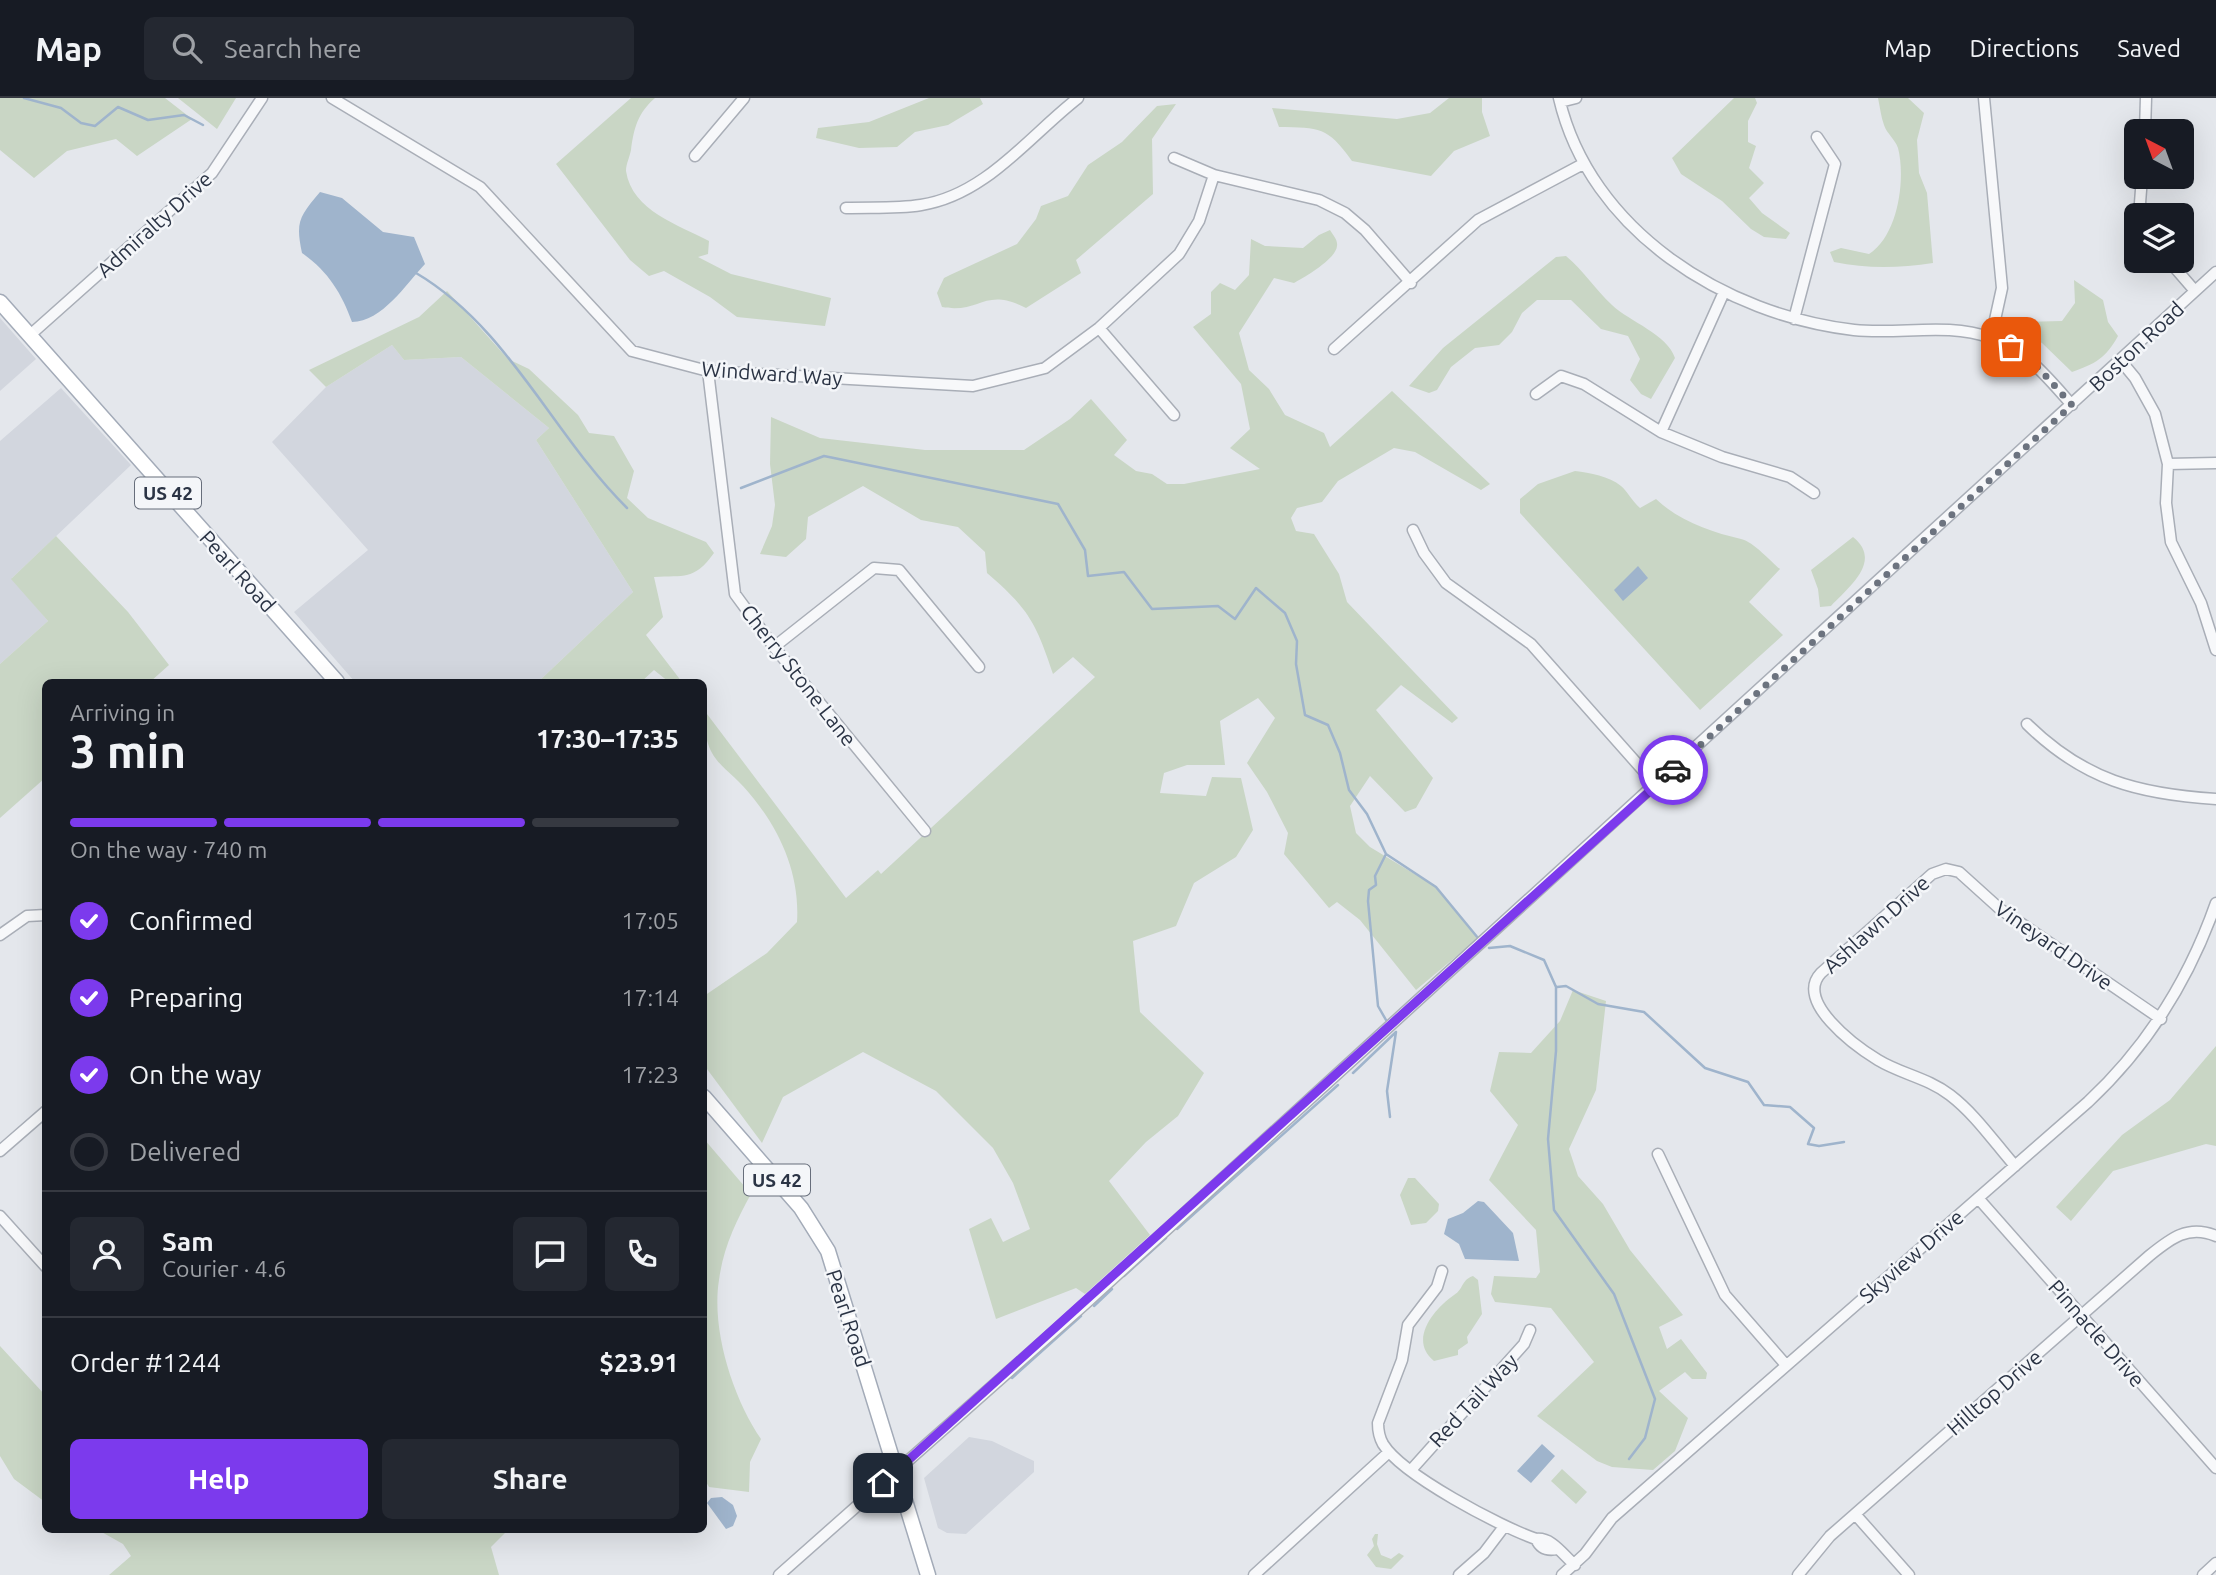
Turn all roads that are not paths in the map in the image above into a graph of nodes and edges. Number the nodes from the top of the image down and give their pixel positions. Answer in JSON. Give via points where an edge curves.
{"nodes":[{"id":1,"x":262,"y":98,"type":"edge"},
{"id":2,"x":332,"y":98,"type":"edge"},
{"id":3,"x":744,"y":98,"type":"edge"},
{"id":4,"x":1576,"y":98,"type":"edge"},
{"id":5,"x":1984,"y":98,"type":"edge"},
{"id":6,"x":2146,"y":98,"type":"edge"},
{"id":7,"x":1070,"y":100,"type":"edge"},
{"id":8,"x":1560,"y":100,"type":"edge"},
{"id":9,"x":2145,"y":119,"type":"edge"},
{"id":10,"x":1817,"y":137,"type":"dead end"},
{"id":11,"x":695,"y":156,"type":"dead end"},
{"id":12,"x":1174,"y":158,"type":"dead end"},
{"id":13,"x":1583,"y":164,"type":"junction"},
{"id":14,"x":1214,"y":175,"type":"junction"},
{"id":15,"x":846,"y":208,"type":"dead end"},
{"id":16,"x":2216,"y":272,"type":"edge"},
{"id":17,"x":2180,"y":273,"type":"edge"},
{"id":18,"x":1411,"y":282,"type":"junction"},
{"id":19,"x":2196,"y":291,"type":"junction"},
{"id":20,"x":1724,"y":292,"type":"junction"},
{"id":21,"x":0,"y":302,"type":"edge"},
{"id":22,"x":1794,"y":318,"type":"junction"},
{"id":23,"x":1099,"y":328,"type":"junction"},
{"id":24,"x":29,"y":336,"type":"junction"},
{"id":25,"x":1991,"y":338,"type":"junction"},
{"id":26,"x":1334,"y":349,"type":"dead end"},
{"id":27,"x":2120,"y":361,"type":"junction"},
{"id":28,"x":708,"y":372,"type":"junction"},
{"id":29,"x":1536,"y":394,"type":"dead end"},
{"id":30,"x":2072,"y":405,"type":"junction"},
{"id":31,"x":1174,"y":415,"type":"dead end"},
{"id":32,"x":1661,"y":432,"type":"junction"},
{"id":33,"x":2216,"y":463,"type":"edge"},
{"id":34,"x":2168,"y":464,"type":"junction"},
{"id":35,"x":1814,"y":493,"type":"dead end"},
{"id":36,"x":1413,"y":530,"type":"dead end"},
{"id":37,"x":774,"y":647,"type":"junction"},
{"id":38,"x":2216,"y":650,"type":"edge"},
{"id":39,"x":979,"y":667,"type":"dead end"},
{"id":40,"x":334,"y":679,"type":"edge"},
{"id":41,"x":2026,"y":724,"type":"dead end"},
{"id":42,"x":1656,"y":785,"type":"junction"},
{"id":43,"x":2216,"y":799,"type":"edge"},
{"id":44,"x":925,"y":831,"type":"dead end"},
{"id":45,"x":1950,"y":869,"type":"joint"},
{"id":46,"x":2216,"y":903,"type":"edge"},
{"id":47,"x":42,"y":915,"type":"edge"},
{"id":48,"x":0,"y":935,"type":"edge"},
{"id":49,"x":2161,"y":1019,"type":"junction"},
{"id":50,"x":707,"y":1100,"type":"edge"},
{"id":51,"x":42,"y":1114,"type":"edge"},
{"id":52,"x":0,"y":1151,"type":"edge"},
{"id":53,"x":1658,"y":1154,"type":"dead end"},
{"id":54,"x":2015,"y":1166,"type":"junction"},
{"id":55,"x":1978,"y":1198,"type":"junction"},
{"id":56,"x":0,"y":1216,"type":"edge"},
{"id":57,"x":2216,"y":1236,"type":"edge"},
{"id":58,"x":42,"y":1263,"type":"edge"},
{"id":59,"x":1441,"y":1271,"type":"dead end"},
{"id":60,"x":2081,"y":1315,"type":"junction"},
{"id":61,"x":1530,"y":1330,"type":"dead end"},
{"id":62,"x":1786,"y":1365,"type":"junction"},
{"id":63,"x":1389,"y":1452,"type":"junction"},
{"id":64,"x":2216,"y":1468,"type":"edge"},
{"id":65,"x":1412,"y":1469,"type":"junction"},
{"id":66,"x":897,"y":1470,"type":"junction"},
{"id":67,"x":1855,"y":1514,"type":"junction"},
{"id":68,"x":1503,"y":1528,"type":"junction"},
{"id":69,"x":2216,"y":1563,"type":"edge"},
{"id":70,"x":1575,"y":1565,"type":"junction"},
{"id":71,"x":1268,"y":1571,"type":"edge"},
{"id":72,"x":779,"y":1575,"type":"edge"},
{"id":73,"x":928,"y":1575,"type":"edge"},
{"id":74,"x":1254,"y":1575,"type":"edge"},
{"id":75,"x":1460,"y":1575,"type":"edge"},
{"id":76,"x":1562,"y":1575,"type":"edge"},
{"id":77,"x":1798,"y":1575,"type":"edge"},
{"id":78,"x":1909,"y":1575,"type":"edge"},
{"id":79,"x":2203,"y":1575,"type":"edge"}],
"edges":[{"from":1,"to":24,"type":"street","name":"Admiralty Drive","via":[[212,173]]},
{"from":2,"to":28,"type":"street","name":"Windward Way","via":[[480,187],[632,351]]},
{"from":3,"to":11,"type":"street"},
{"from":4,"to":8,"type":"street"},
{"from":5,"to":25,"type":"street","via":[[2002,288]]},
{"from":6,"to":9,"type":"street"},
{"from":7,"to":15,"type":"street","via":[[973,186],[921,205]]},
{"from":8,"to":13,"type":"street"},
{"from":10,"to":22,"type":"street","via":[[1835,164]]},
{"from":12,"to":14,"type":"street"},
{"from":13,"to":18,"type":"street","via":[[1478,220]]},
{"from":13,"to":20,"type":"street","via":[[1614,208],[1650,242]]},
{"from":14,"to":18,"type":"street","via":[[1319,200],[1345,213]]},
{"from":14,"to":23,"type":"street","name":"Windward Way","via":[[1199,221],[1179,254]]},
{"from":16,"to":19,"type":"street","name":"Boston Road"},
{"from":17,"to":19,"type":"street"},
{"from":18,"to":26,"type":"street"},
{"from":19,"to":27,"type":"street","name":"Boston Road"},
{"from":20,"to":22,"type":"street"},
{"from":20,"to":32,"type":"street"},
{"from":21,"to":24,"type":"main road","name":"Pearl Road","number":"US 42"},
{"from":22,"to":25,"type":"street","via":[[1857,330],[1947,329]]},
{"from":23,"to":28,"type":"street","name":"Windward Way","via":[[1045,368],[973,386]]},
{"from":23,"to":31,"type":"street"},
{"from":24,"to":40,"type":"main road","name":"Pearl Road","number":"US 42"},
{"from":25,"to":30,"type":"street","via":[[2028,358]]},
{"from":27,"to":30,"type":"street","name":"Boston Road"},
{"from":27,"to":34,"type":"street","via":[[2155,414]]},
{"from":28,"to":37,"type":"street","name":"Cherry Stone Lane","via":[[735,594]]},
{"from":29,"to":32,"type":"street","via":[[1561,376],[1584,384]]},
{"from":30,"to":42,"type":"street","name":"Boston Road"},
{"from":32,"to":35,"type":"street","via":[[1722,457],[1790,477]]},
{"from":33,"to":34,"type":"street"},
{"from":34,"to":38,"type":"street","via":[[2171,542],[2201,603]]},
{"from":36,"to":42,"type":"street","via":[[1446,583],[1531,644]]},
{"from":37,"to":39,"type":"street","via":[[874,568],[900,570]]},
{"from":37,"to":44,"type":"street","name":"Cherry Stone Lane"},
{"from":41,"to":43,"type":"street","via":[[2061,754],[2104,778],[2151,793]]},
{"from":42,"to":66,"type":"street","name":"Boston Road"},
{"from":45,"to":49,"type":"street","name":"Vineyard Drive","via":[[1966,877],[2000,909]]},
{"from":45,"to":54,"type":"street","name":"Ashlawn Drive","via":[[1932,874],[1821,973],[1812,992],[1818,1006],[1863,1051],[1952,1097]]},
{"from":46,"to":49,"type":"street","name":"Skyview Drive","via":[[2194,959]]},
{"from":47,"to":48,"type":"street","via":[[27,916]]},
{"from":49,"to":54,"type":"street","name":"Skyview Drive","via":[[2098,1094]]},
{"from":50,"to":66,"type":"main road","name":"Pearl Road","number":"US 42","via":[[819,1233]]},
{"from":51,"to":52,"type":"street"},
{"from":53,"to":62,"type":"street","via":[[1726,1295]]},
{"from":54,"to":55,"type":"street","name":"Skyview Drive"},
{"from":55,"to":60,"type":"street","name":"Pinnacle Drive"},
{"from":55,"to":62,"type":"street","name":"Skyview Drive"},
{"from":56,"to":58,"type":"street"},
{"from":57,"to":60,"type":"street","name":"Hilltop Drive","via":[[2192,1231],[2173,1237]]},
{"from":59,"to":63,"type":"street","via":[[1437,1287],[1408,1325],[1402,1360],[1378,1423],[1378,1433]]},
{"from":60,"to":64,"type":"street","name":"Pinnacle Drive"},
{"from":60,"to":67,"type":"street","name":"Hilltop Drive"},
{"from":61,"to":65,"type":"street","name":"Red Tail Way","via":[[1524,1344]]},
{"from":62,"to":70,"type":"street","name":"Skyview Drive","via":[[1612,1518]]},
{"from":63,"to":65,"type":"street"},
{"from":63,"to":71,"type":"street"},
{"from":65,"to":68,"type":"street"},
{"from":66,"to":72,"type":"street","name":"Boston Road"},
{"from":66,"to":73,"type":"main road","name":"Pearl Road","number":"US 42"},
{"from":67,"to":77,"type":"street","name":"Hilltop Drive"},
{"from":67,"to":78,"type":"street"},
{"from":68,"to":70,"type":"street","via":[[1544,1538]]},
{"from":68,"to":75,"type":"street"},
{"from":69,"to":79,"type":"street"},
{"from":70,"to":76,"type":"street","name":"Skyview Drive"},
{"from":71,"to":74,"type":"street"}]}
